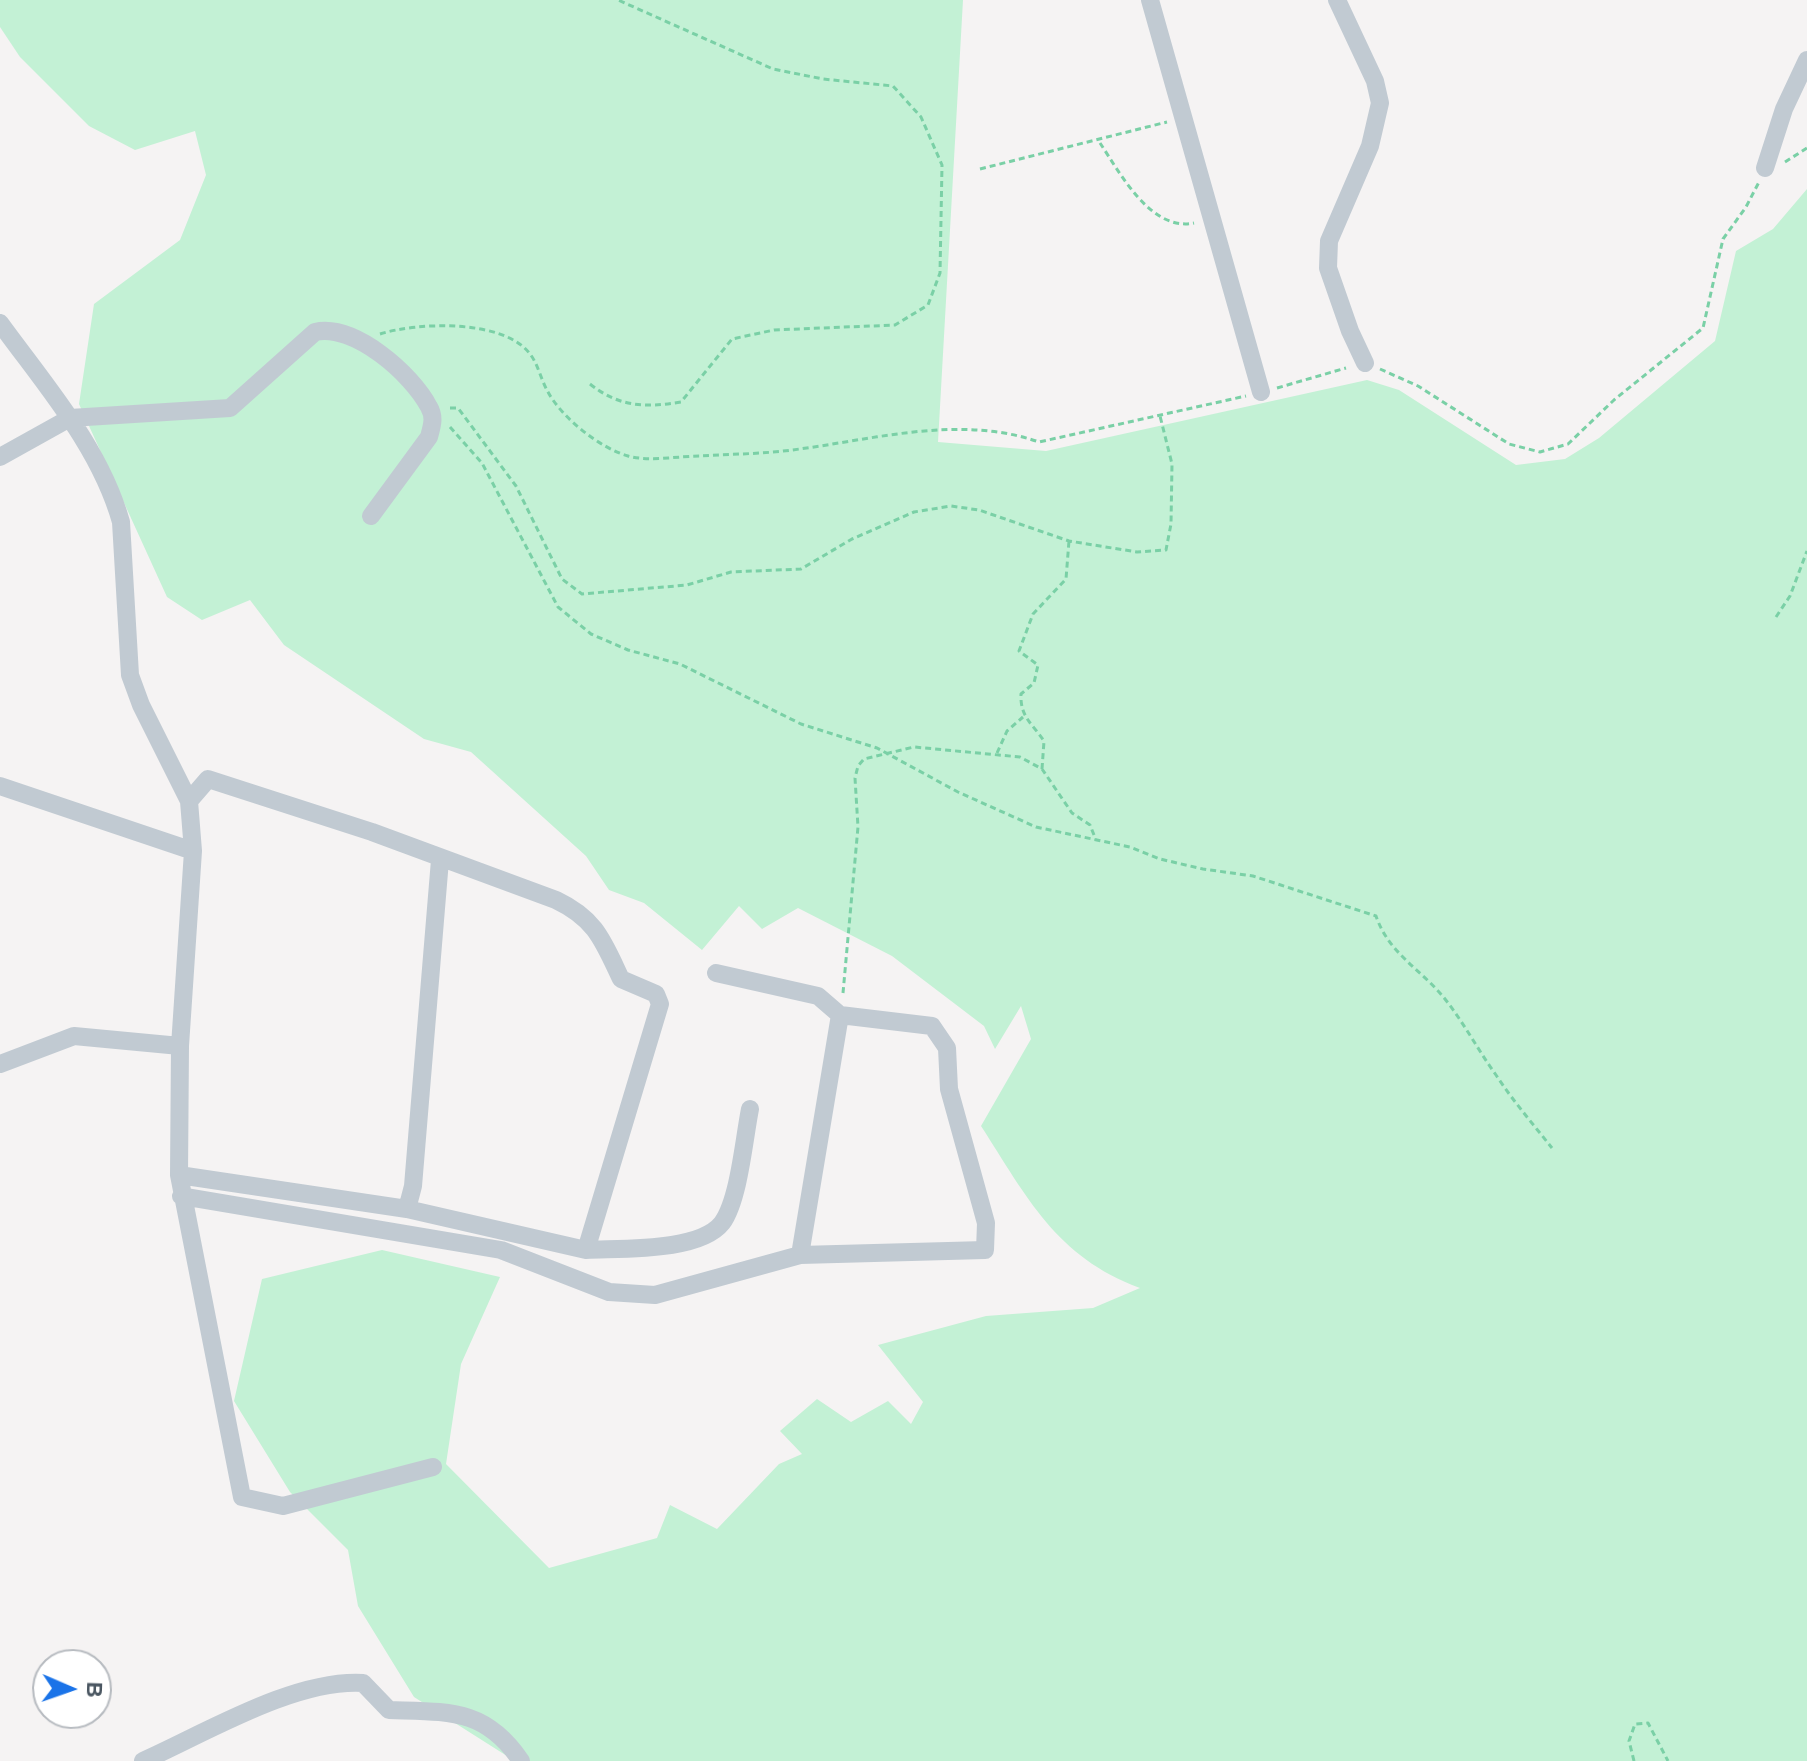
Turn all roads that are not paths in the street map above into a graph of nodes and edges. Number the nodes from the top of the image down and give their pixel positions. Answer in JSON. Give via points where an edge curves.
{"nodes":[{"id":1,"x":1150,"y":0,"type":"edge"},
{"id":2,"x":1337,"y":0,"type":"edge"},
{"id":3,"x":1807,"y":60,"type":"edge"},
{"id":4,"x":1765,"y":168,"type":"road end"},
{"id":5,"x":0,"y":323,"type":"edge"},
{"id":6,"x":1365,"y":363,"type":"road end"},
{"id":7,"x":1261,"y":392,"type":"road end"},
{"id":8,"x":70,"y":418,"type":"junction"},
{"id":9,"x":0,"y":457,"type":"edge"},
{"id":10,"x":371,"y":516,"type":"dead end"},
{"id":11,"x":0,"y":786,"type":"edge"},
{"id":12,"x":189,"y":801,"type":"junction"},
{"id":13,"x":193,"y":851,"type":"junction"},
{"id":14,"x":440,"y":860,"type":"junction"},
{"id":15,"x":716,"y":973,"type":"dead end"},
{"id":16,"x":840,"y":1015,"type":"junction"},
{"id":17,"x":180,"y":1046,"type":"junction"},
{"id":18,"x":0,"y":1064,"type":"edge"},
{"id":19,"x":750,"y":1109,"type":"dead end"},
{"id":20,"x":179,"y":1175,"type":"junction"},
{"id":21,"x":181,"y":1196,"type":"junction"},
{"id":22,"x":407,"y":1209,"type":"junction"},
{"id":23,"x":586,"y":1250,"type":"junction"},
{"id":24,"x":800,"y":1255,"type":"junction"},
{"id":25,"x":433,"y":1467,"type":"dead end"},
{"id":26,"x":143,"y":1761,"type":"edge"},
{"id":27,"x":521,"y":1761,"type":"edge"}],
"edges":[{"from":1,"to":7,"type":"street"},
{"from":2,"to":6,"type":"street","via":[[1380,103],[1370,146],[1329,241],[1328,268]]},
{"from":3,"to":4,"type":"street"},
{"from":5,"to":8,"type":"street"},
{"from":8,"to":9,"type":"street"},
{"from":8,"to":10,"type":"street","via":[[230,408],[315,332],[327,329],[391,360],[430,407],[429,437]]},
{"from":8,"to":12,"type":"street","via":[[121,522],[130,675]]},
{"from":11,"to":13,"type":"street"},
{"from":12,"to":13,"type":"street"},
{"from":12,"to":14,"type":"street","via":[[208,779],[372,832]]},
{"from":13,"to":17,"type":"street"},
{"from":14,"to":22,"type":"street"},
{"from":14,"to":23,"type":"street","via":[[579,911],[598,931],[621,979],[656,994],[660,1004]]},
{"from":15,"to":16,"type":"street","via":[[818,996]]},
{"from":16,"to":24,"type":"street"},
{"from":16,"to":24,"type":"street","via":[[932,1026],[947,1048],[949,1089],[986,1223],[985,1250]]},
{"from":17,"to":18,"type":"street","via":[[74,1036]]},
{"from":17,"to":20,"type":"street"},
{"from":19,"to":23,"type":"street","via":[[730,1208],[721,1224],[701,1239]]},
{"from":20,"to":21,"type":"street"},
{"from":20,"to":22,"type":"street"},
{"from":21,"to":24,"type":"street","via":[[501,1250],[609,1292],[655,1295]]},
{"from":21,"to":25,"type":"street","via":[[242,1497],[283,1506]]},
{"from":22,"to":23,"type":"street"},
{"from":26,"to":27,"type":"street","via":[[307,1688],[339,1682],[363,1683],[389,1710],[486,1722]]}]}
